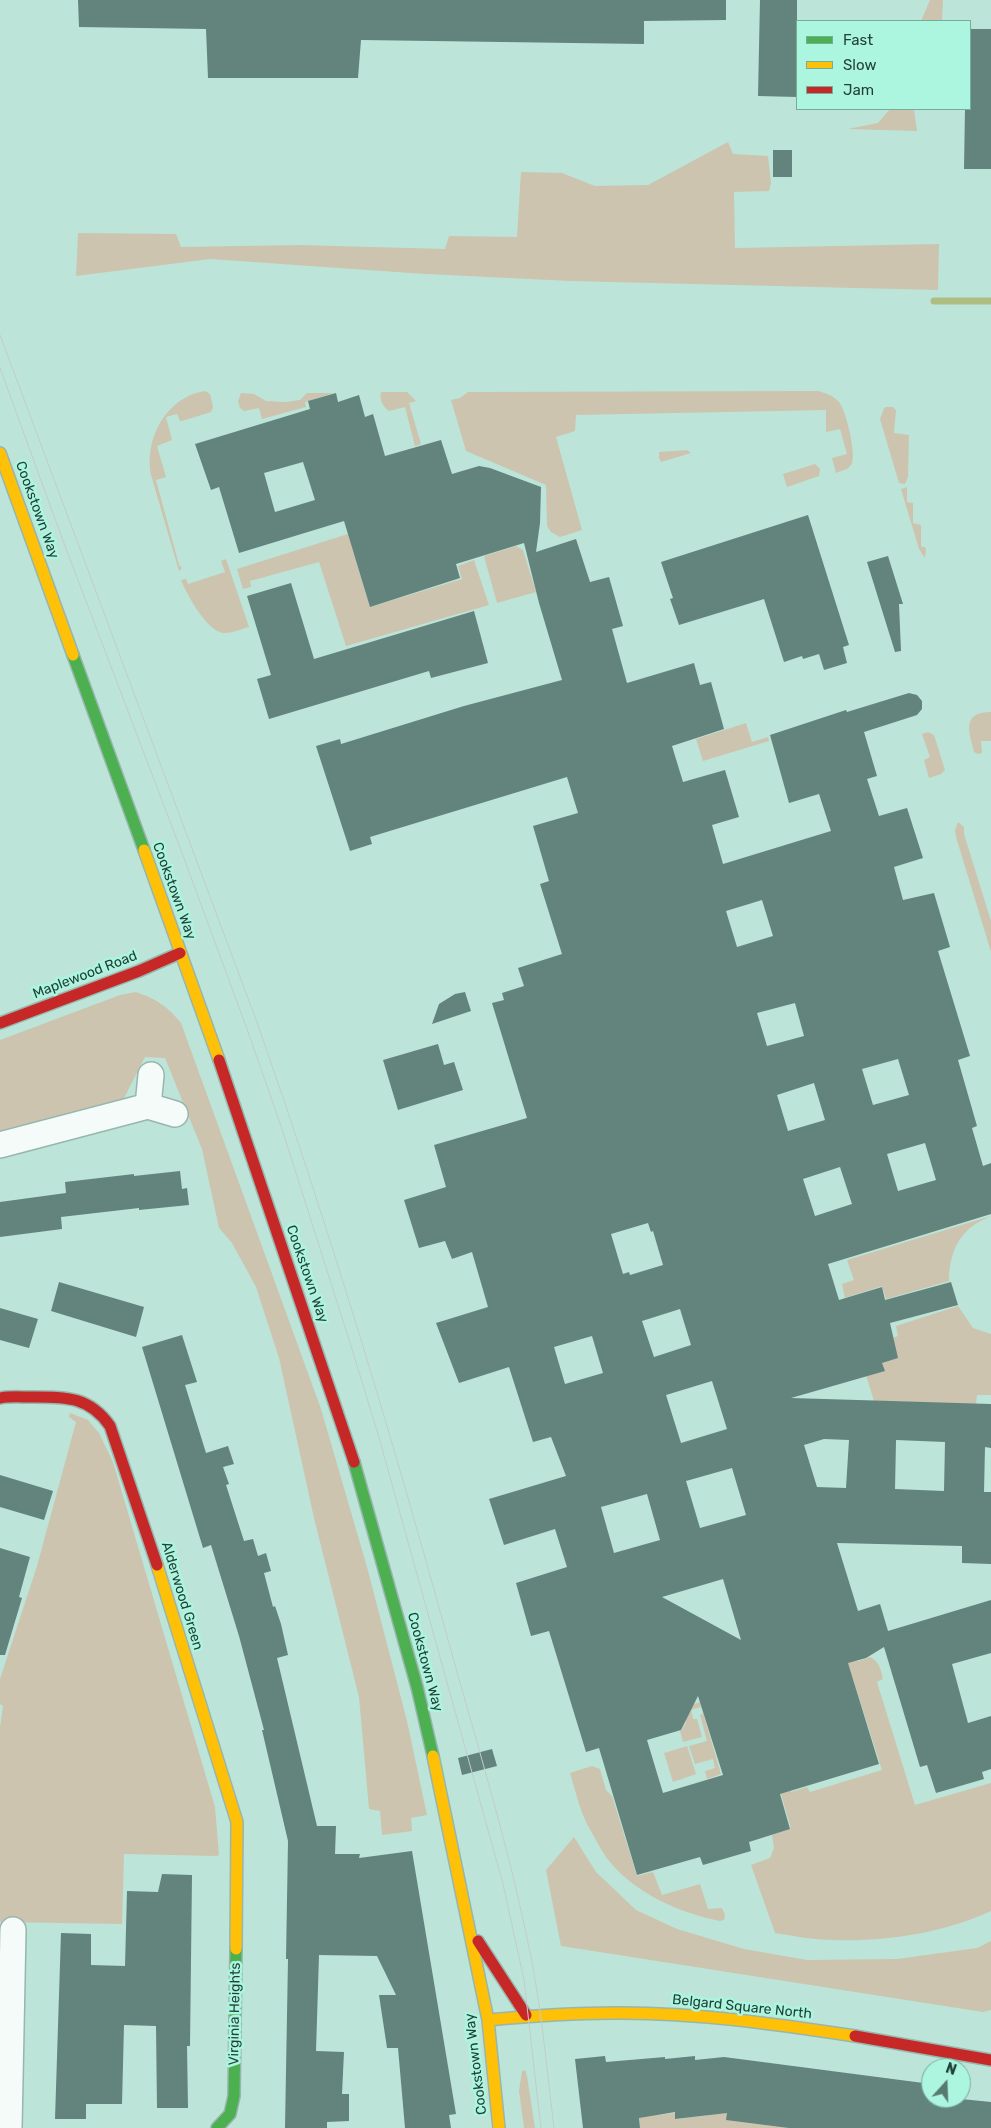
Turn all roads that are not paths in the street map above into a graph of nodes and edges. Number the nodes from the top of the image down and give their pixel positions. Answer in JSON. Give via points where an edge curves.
{"nodes":[{"id":1,"x":0,"y":453,"type":"edge"},
{"id":2,"x":180,"y":953,"type":"junction"},
{"id":3,"x":0,"y":1023,"type":"edge"},
{"id":4,"x":151,"y":1075,"type":"dead end"},
{"id":5,"x":148,"y":1106,"type":"junction"},
{"id":6,"x":175,"y":1114,"type":"dead end"},
{"id":7,"x":0,"y":1145,"type":"edge"},
{"id":8,"x":0,"y":1398,"type":"edge"},
{"id":9,"x":236,"y":1894,"type":"joint"},
{"id":10,"x":466,"y":1921,"type":"junction"},
{"id":11,"x":13,"y":1930,"type":"dead end"},
{"id":12,"x":526,"y":2015,"type":"junction"},
{"id":13,"x":488,"y":2020,"type":"junction"},
{"id":14,"x":991,"y":2060,"type":"edge"},
{"id":15,"x":9,"y":2128,"type":"edge"},
{"id":16,"x":217,"y":2128,"type":"edge"},
{"id":17,"x":499,"y":2128,"type":"edge"}],
"edges":[{"from":1,"to":2,"type":"street","name":"Cookstown Way"},
{"from":2,"to":3,"type":"street","name":"Maplewood Road"},
{"from":2,"to":10,"type":"street","name":"Cookstown Way","via":[[353,1460],[417,1686]]},
{"from":4,"to":5,"type":"street"},
{"from":5,"to":6,"type":"street"},
{"from":5,"to":7,"type":"street"},
{"from":8,"to":9,"type":"street","name":"Alderwood Green","via":[[64,1396],[87,1404],[104,1415],[110,1426],[142,1516],[237,1822]]},
{"from":9,"to":16,"type":"street","name":"Virginia Heights","via":[[234,2096],[226,2122]]},
{"from":10,"to":12,"type":"street"},
{"from":10,"to":13,"type":"street","name":"Cookstown Way"},
{"from":11,"to":15,"type":"street"},
{"from":12,"to":13,"type":"street","name":"Belgard Square North"},
{"from":12,"to":14,"type":"street","name":"Belgard Square North","via":[[636,2013],[742,2020]]},
{"from":13,"to":17,"type":"street","name":"Cookstown Way"}]}
